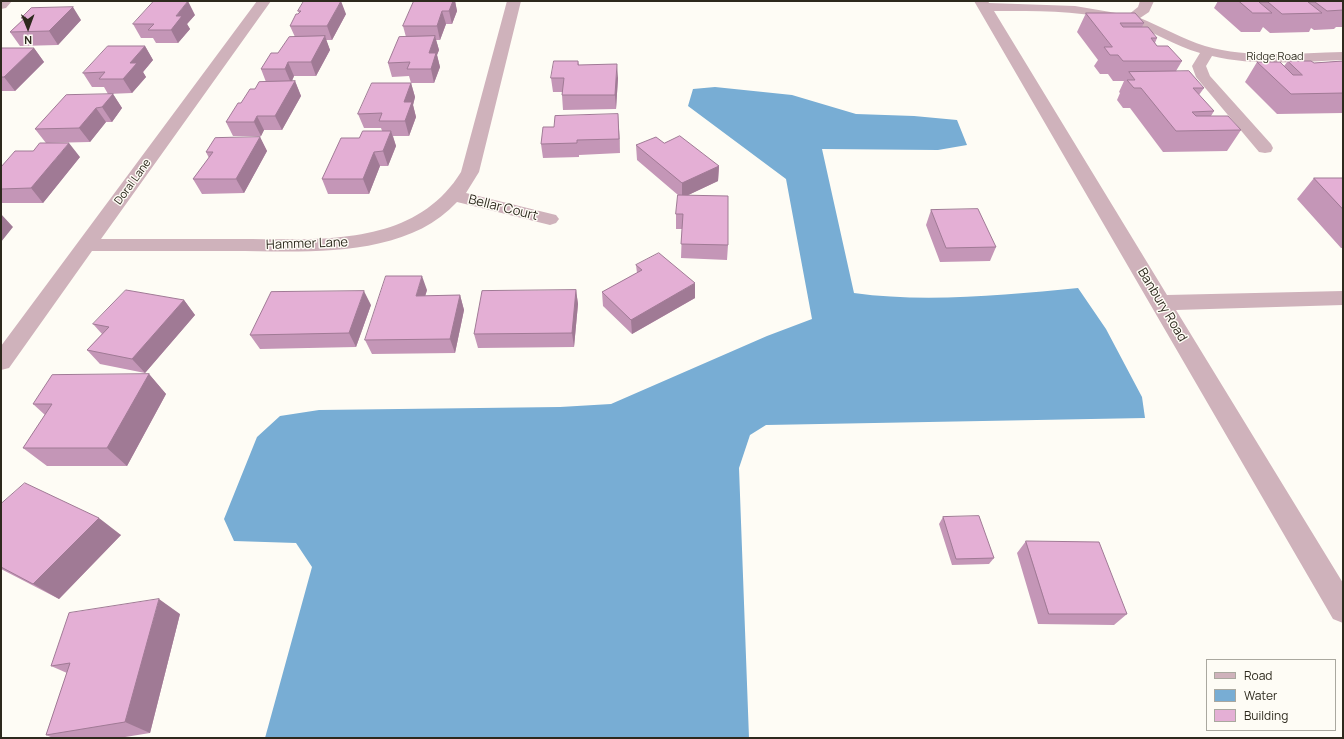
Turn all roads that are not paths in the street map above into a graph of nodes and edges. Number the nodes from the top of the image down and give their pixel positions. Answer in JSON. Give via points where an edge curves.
{"nodes":[{"id":1,"x":5,"y":1,"type":"edge"},
{"id":2,"x":264,"y":1,"type":"edge"},
{"id":3,"x":514,"y":1,"type":"edge"},
{"id":4,"x":1147,"y":1,"type":"edge"},
{"id":5,"x":983,"y":4,"type":"edge"},
{"id":6,"x":1,"y":5,"type":"edge"},
{"id":7,"x":1131,"y":19,"type":"junction"},
{"id":8,"x":1208,"y":51,"type":"junction"},
{"id":9,"x":1343,"y":56,"type":"edge"},
{"id":10,"x":1265,"y":148,"type":"dead end"},
{"id":11,"x":455,"y":196,"type":"junction"},
{"id":12,"x":550,"y":219,"type":"dead end"},
{"id":13,"x":86,"y":245,"type":"junction"},
{"id":14,"x":1343,"y":298,"type":"edge"},
{"id":15,"x":1160,"y":303,"type":"junction"},
{"id":16,"x":1,"y":362,"type":"edge"},
{"id":17,"x":1343,"y":609,"type":"edge"}],
"edges":[{"from":1,"to":6,"type":"street"},
{"from":2,"to":13,"type":"street","name":"Doral Lane"},
{"from":3,"to":11,"type":"street","name":"Hammer Lane","via":[[470,172]]},
{"from":4,"to":7,"type":"street","via":[[1144,9]]},
{"from":5,"to":7,"type":"street","name":"Ridge Road","via":[[1069,8]]},
{"from":5,"to":15,"type":"street","name":"Banbury Road"},
{"from":7,"to":8,"type":"street","name":"Ridge Road","via":[[1183,43]]},
{"from":8,"to":9,"type":"street","name":"Ridge Road","via":[[1257,58]]},
{"from":8,"to":10,"type":"street","via":[[1199,66],[1203,77]]},
{"from":11,"to":12,"type":"street","name":"Bellar Court"},
{"from":11,"to":13,"type":"street","name":"Hammer Lane","via":[[410,226],[362,241],[331,245]]},
{"from":13,"to":16,"type":"street","name":"Doral Lane"},
{"from":14,"to":15,"type":"street"},
{"from":15,"to":17,"type":"street","name":"Banbury Road"}]}
